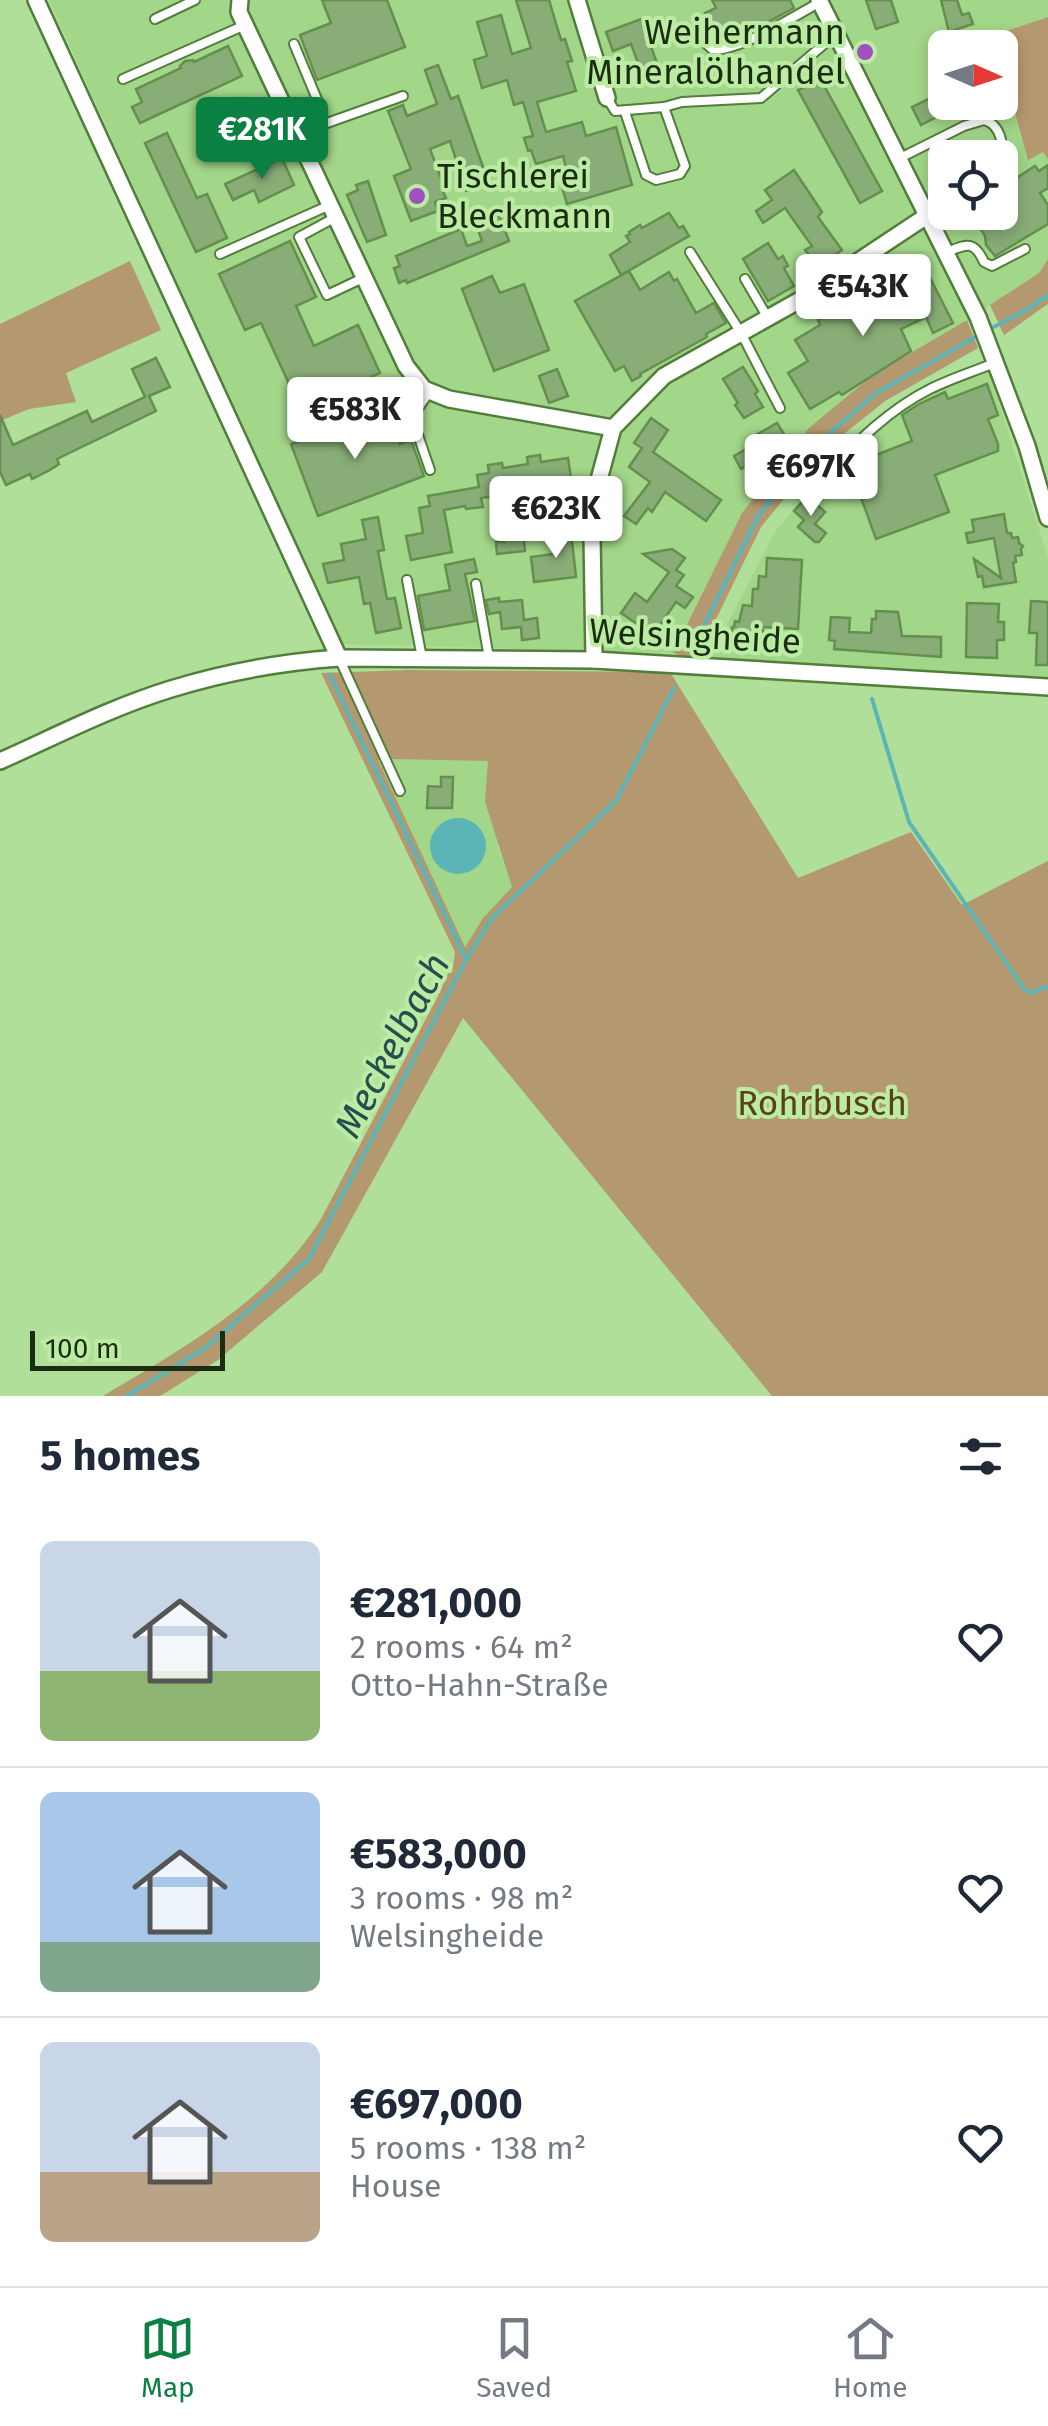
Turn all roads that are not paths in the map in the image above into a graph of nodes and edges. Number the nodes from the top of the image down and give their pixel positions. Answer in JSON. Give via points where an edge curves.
{"nodes":[{"id":1,"x":36,"y":0,"type":"edge"},
{"id":2,"x":195,"y":0,"type":"edge"},
{"id":3,"x":240,"y":0,"type":"edge"},
{"id":4,"x":576,"y":0,"type":"edge"},
{"id":5,"x":820,"y":1,"type":"edge"},
{"id":6,"x":154,"y":20,"type":"dead end"},
{"id":7,"x":245,"y":25,"type":"junction"},
{"id":8,"x":836,"y":34,"type":"junction"},
{"id":9,"x":697,"y":35,"type":"dead end"},
{"id":10,"x":294,"y":44,"type":"dead end"},
{"id":11,"x":122,"y":79,"type":"dead end"},
{"id":12,"x":403,"y":96,"type":"dead end"},
{"id":13,"x":607,"y":98,"type":"joint"},
{"id":14,"x":664,"y":107,"type":"junction"},
{"id":15,"x":625,"y":112,"type":"junction"},
{"id":16,"x":288,"y":116,"type":"junction"},
{"id":17,"x":296,"y":134,"type":"junction"},
{"id":18,"x":936,"y":140,"type":"edge"},
{"id":19,"x":1000,"y":140,"type":"edge"},
{"id":20,"x":928,"y":144,"type":"edge"},
{"id":21,"x":899,"y":158,"type":"junction"},
{"id":22,"x":333,"y":211,"type":"junction"},
{"id":23,"x":928,"y":215,"type":"joint"},
{"id":24,"x":936,"y":230,"type":"edge"},
{"id":25,"x":1025,"y":248,"type":"dead end"},
{"id":26,"x":690,"y":252,"type":"dead end"},
{"id":27,"x":947,"y":252,"type":"junction"},
{"id":28,"x":220,"y":254,"type":"dead end"},
{"id":29,"x":364,"y":278,"type":"junction"},
{"id":30,"x":744,"y":279,"type":"dead end"},
{"id":31,"x":768,"y":318,"type":"junction"},
{"id":32,"x":741,"y":333,"type":"junction"},
{"id":33,"x":997,"y":362,"type":"junction"},
{"id":34,"x":430,"y":392,"type":"junction"},
{"id":35,"x":780,"y":408,"type":"dead end"},
{"id":36,"x":337,"y":422,"type":"dead end"},
{"id":37,"x":408,"y":422,"type":"junction"},
{"id":38,"x":613,"y":428,"type":"junction"},
{"id":39,"x":430,"y":470,"type":"dead end"},
{"id":40,"x":826,"y":474,"type":"dead end"},
{"id":41,"x":1042,"y":479,"type":"edge"},
{"id":42,"x":1048,"y":518,"type":"edge"},
{"id":43,"x":407,"y":580,"type":"dead end"},
{"id":44,"x":476,"y":584,"type":"dead end"},
{"id":45,"x":338,"y":658,"type":"junction"},
{"id":46,"x":422,"y":658,"type":"junction"},
{"id":47,"x":489,"y":660,"type":"junction"},
{"id":48,"x":594,"y":660,"type":"junction"},
{"id":49,"x":1048,"y":687,"type":"edge"},
{"id":50,"x":0,"y":761,"type":"edge"},
{"id":51,"x":400,"y":791,"type":"dead end"}],
"edges":[{"from":1,"to":45,"type":"street"},
{"from":2,"to":6,"type":"lane"},
{"from":3,"to":7,"type":"street"},
{"from":4,"to":13,"type":"street"},
{"from":5,"to":8,"type":"street"},
{"from":5,"to":9,"type":"lane","via":[[726,50],[712,49]]},
{"from":7,"to":11,"type":"lane"},
{"from":7,"to":16,"type":"street"},
{"from":8,"to":14,"type":"lane","via":[[761,98]]},
{"from":8,"to":21,"type":"street"},
{"from":10,"to":16,"type":"lane","via":[[318,104]]},
{"from":12,"to":17,"type":"lane"},
{"from":13,"to":15,"type":"lane","via":[[615,111]]},
{"from":14,"to":15,"type":"lane"},
{"from":14,"to":15,"type":"lane","via":[[684,170],[656,180],[646,175]]},
{"from":16,"to":17,"type":"street"},
{"from":17,"to":22,"type":"street"},
{"from":18,"to":19,"type":"lane","via":[[984,120]]},
{"from":20,"to":21,"type":"lane"},
{"from":21,"to":23,"type":"street"},
{"from":22,"to":28,"type":"lane"},
{"from":22,"to":29,"type":"street"},
{"from":22,"to":29,"type":"lane","via":[[299,236],[327,294]]},
{"from":23,"to":31,"type":"street"},
{"from":24,"to":27,"type":"street"},
{"from":25,"to":27,"type":"lane","via":[[992,266],[974,247]]},
{"from":26,"to":32,"type":"lane"},
{"from":27,"to":33,"type":"street"},
{"from":29,"to":34,"type":"street","via":[[406,366]]},
{"from":30,"to":31,"type":"lane"},
{"from":31,"to":32,"type":"street"},
{"from":32,"to":35,"type":"lane"},
{"from":32,"to":38,"type":"street","via":[[664,376]]},
{"from":33,"to":40,"type":"lane","via":[[904,405]]},
{"from":33,"to":41,"type":"street"},
{"from":34,"to":37,"type":"lane"},
{"from":34,"to":38,"type":"street"},
{"from":36,"to":37,"type":"lane","via":[[390,400]]},
{"from":37,"to":39,"type":"lane"},
{"from":38,"to":48,"type":"street","via":[[592,535]]},
{"from":41,"to":42,"type":"street"},
{"from":43,"to":46,"type":"lane"},
{"from":44,"to":47,"type":"lane"},
{"from":45,"to":46,"type":"street","name":"Welsingheide"},
{"from":45,"to":50,"type":"street","name":"Welsingheide","via":[[258,668],[170,690]]},
{"from":45,"to":51,"type":"lane"},
{"from":46,"to":47,"type":"street","name":"Welsingheide"},
{"from":47,"to":48,"type":"street","name":"Welsingheide"},
{"from":48,"to":49,"type":"street","name":"Welsingheide"}]}
